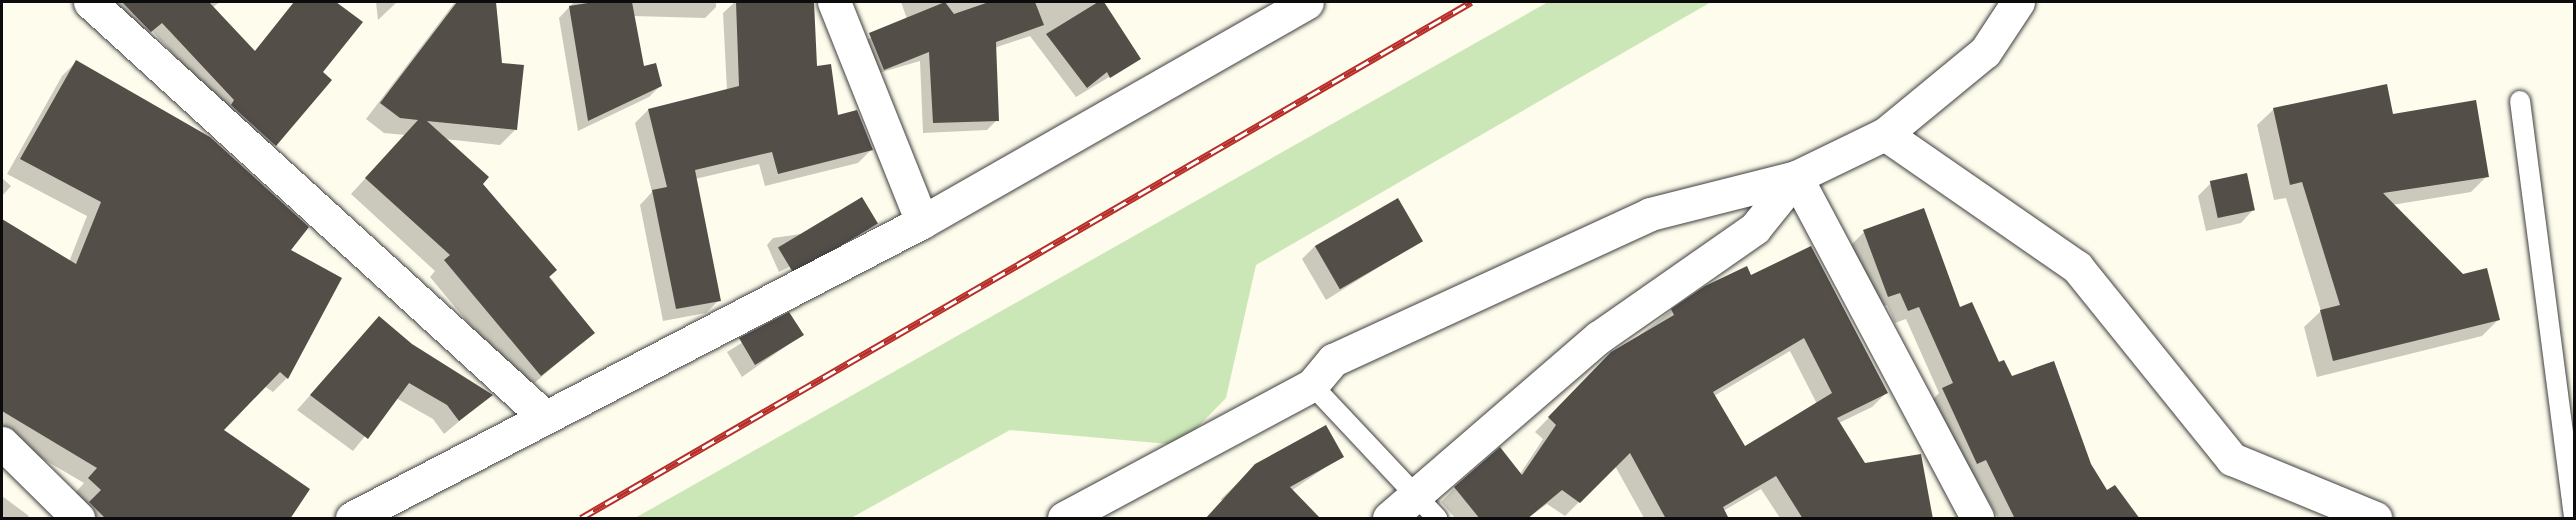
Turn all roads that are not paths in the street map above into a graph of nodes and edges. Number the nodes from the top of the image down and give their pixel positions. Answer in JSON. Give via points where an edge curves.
{"nodes":[{"id":1,"x":90,"y":2,"type":"edge"},
{"id":2,"x":834,"y":2,"type":"edge"},
{"id":3,"x":1307,"y":2,"type":"edge"},
{"id":4,"x":2018,"y":2,"type":"edge"},
{"id":5,"x":2520,"y":101,"type":"dead end"},
{"id":6,"x":1885,"y":134,"type":"junction"},
{"id":7,"x":1796,"y":177,"type":"junction"},
{"id":8,"x":922,"y":222,"type":"junction"},
{"id":9,"x":1312,"y":385,"type":"junction"},
{"id":10,"x":545,"y":417,"type":"junction"},
{"id":11,"x":2,"y":443,"type":"edge"},
{"id":12,"x":1413,"y":495,"type":"junction"},
{"id":13,"x":78,"y":519,"type":"edge"},
{"id":14,"x":352,"y":519,"type":"edge"},
{"id":15,"x":1064,"y":519,"type":"edge"},
{"id":16,"x":1389,"y":519,"type":"edge"},
{"id":17,"x":1437,"y":519,"type":"edge"},
{"id":18,"x":1977,"y":519,"type":"edge"},
{"id":19,"x":2375,"y":519,"type":"edge"},
{"id":20,"x":2574,"y":519,"type":"edge"}],
"edges":[{"from":1,"to":10,"type":"street"},
{"from":2,"to":8,"type":"street"},
{"from":3,"to":8,"type":"street"},
{"from":4,"to":6,"type":"street","via":[[1985,52]]},
{"from":5,"to":20,"type":"lane"},
{"from":6,"to":7,"type":"street"},
{"from":6,"to":19,"type":"street","via":[[2077,267],[2232,459]]},
{"from":7,"to":9,"type":"street","via":[[1650,214],[1333,360]]},
{"from":7,"to":12,"type":"street","via":[[1755,228],[1599,337]]},
{"from":7,"to":18,"type":"street"},
{"from":8,"to":10,"type":"street"},
{"from":9,"to":12,"type":"lane"},
{"from":9,"to":15,"type":"street"},
{"from":10,"to":14,"type":"street"},
{"from":11,"to":13,"type":"street"},
{"from":12,"to":16,"type":"street"},
{"from":12,"to":17,"type":"lane"}]}
